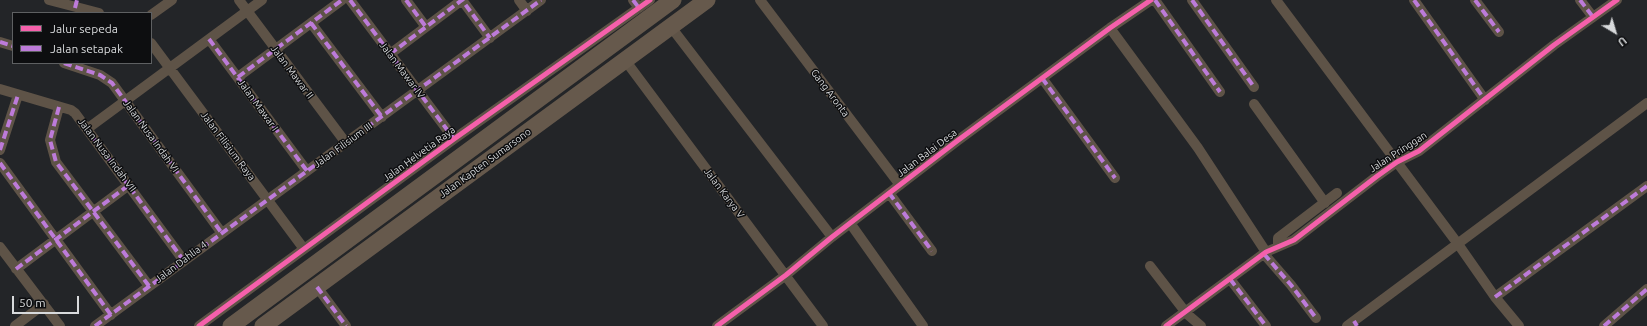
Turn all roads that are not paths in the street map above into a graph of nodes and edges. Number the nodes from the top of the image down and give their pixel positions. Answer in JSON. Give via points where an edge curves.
{"nodes":[{"id":1,"x":48,"y":0,"type":"edge"},
{"id":2,"x":172,"y":0,"type":"edge"},
{"id":3,"x":239,"y":0,"type":"edge"},
{"id":4,"x":262,"y":0,"type":"edge"},
{"id":5,"x":342,"y":0,"type":"edge"},
{"id":6,"x":350,"y":0,"type":"edge"},
{"id":7,"x":406,"y":0,"type":"edge"},
{"id":8,"x":462,"y":0,"type":"edge"},
{"id":9,"x":519,"y":0,"type":"edge"},
{"id":10,"x":541,"y":0,"type":"edge"},
{"id":11,"x":650,"y":0,"type":"edge"},
{"id":12,"x":673,"y":0,"type":"edge"},
{"id":13,"x":707,"y":0,"type":"edge"},
{"id":14,"x":760,"y":0,"type":"edge"},
{"id":15,"x":1151,"y":0,"type":"edge"},
{"id":16,"x":1154,"y":0,"type":"edge"},
{"id":17,"x":1192,"y":0,"type":"edge"},
{"id":18,"x":1276,"y":0,"type":"edge"},
{"id":19,"x":1414,"y":0,"type":"edge"},
{"id":20,"x":1475,"y":0,"type":"edge"},
{"id":21,"x":1580,"y":0,"type":"edge"},
{"id":22,"x":1616,"y":0,"type":"edge"},
{"id":23,"x":76,"y":4,"type":"edge"},
{"id":24,"x":636,"y":4,"type":"edge"},
{"id":25,"x":247,"y":10,"type":"junction"},
{"id":26,"x":526,"y":11,"type":"junction"},
{"id":27,"x":96,"y":12,"type":"edge"},
{"id":28,"x":152,"y":14,"type":"edge"},
{"id":29,"x":1593,"y":18,"type":"junction"},
{"id":30,"x":311,"y":23,"type":"junction"},
{"id":31,"x":426,"y":27,"type":"junction"},
{"id":32,"x":671,"y":27,"type":"junction"},
{"id":33,"x":1110,"y":28,"type":"junction"},
{"id":34,"x":1499,"y":32,"type":"dead end"},
{"id":35,"x":490,"y":38,"type":"junction"},
{"id":36,"x":209,"y":39,"type":"junction"},
{"id":37,"x":0,"y":42,"type":"edge"},
{"id":38,"x":152,"y":43,"type":"edge"},
{"id":39,"x":12,"y":46,"type":"edge"},
{"id":40,"x":275,"y":50,"type":"junction"},
{"id":41,"x":390,"y":54,"type":"junction"},
{"id":42,"x":625,"y":60,"type":"junction"},
{"id":43,"x":67,"y":64,"type":"edge"},
{"id":44,"x":170,"y":69,"type":"junction"},
{"id":45,"x":238,"y":77,"type":"junction"},
{"id":46,"x":1042,"y":78,"type":"junction"},
{"id":47,"x":1254,"y":87,"type":"dead end"},
{"id":48,"x":0,"y":89,"type":"edge"},
{"id":49,"x":418,"y":91,"type":"junction"},
{"id":50,"x":1220,"y":92,"type":"dead end"},
{"id":51,"x":18,"y":95,"type":"junction"},
{"id":52,"x":1485,"y":100,"type":"junction"},
{"id":53,"x":125,"y":102,"type":"junction"},
{"id":54,"x":1647,"y":103,"type":"edge"},
{"id":55,"x":1254,"y":104,"type":"dead end"},
{"id":56,"x":59,"y":107,"type":"junction"},
{"id":57,"x":382,"y":117,"type":"junction"},
{"id":58,"x":87,"y":129,"type":"junction"},
{"id":59,"x":454,"y":139,"type":"junction"},
{"id":60,"x":346,"y":143,"type":"junction"},
{"id":61,"x":0,"y":150,"type":"edge"},
{"id":62,"x":1397,"y":162,"type":"junction"},
{"id":63,"x":0,"y":164,"type":"edge"},
{"id":64,"x":307,"y":171,"type":"junction"},
{"id":65,"x":1114,"y":178,"type":"dead end"},
{"id":66,"x":130,"y":185,"type":"junction"},
{"id":67,"x":900,"y":185,"type":"junction"},
{"id":68,"x":1647,"y":186,"type":"edge"},
{"id":69,"x":889,"y":193,"type":"junction"},
{"id":70,"x":1337,"y":193,"type":"dead end"},
{"id":71,"x":268,"y":199,"type":"junction"},
{"id":72,"x":1325,"y":203,"type":"junction"},
{"id":73,"x":93,"y":211,"type":"junction"},
{"id":74,"x":384,"y":213,"type":"junction"},
{"id":75,"x":850,"y":223,"type":"junction"},
{"id":76,"x":396,"y":229,"type":"junction"},
{"id":77,"x":222,"y":232,"type":"junction"},
{"id":78,"x":832,"y":237,"type":"junction"},
{"id":79,"x":55,"y":240,"type":"junction"},
{"id":80,"x":1458,"y":244,"type":"junction"},
{"id":81,"x":1278,"y":246,"type":"junction"},
{"id":82,"x":0,"y":247,"type":"edge"},
{"id":83,"x":304,"y":249,"type":"junction"},
{"id":84,"x":932,"y":251,"type":"dead end"},
{"id":85,"x":1265,"y":253,"type":"junction"},
{"id":86,"x":184,"y":261,"type":"junction"},
{"id":87,"x":1150,"y":266,"type":"dead end"},
{"id":88,"x":16,"y":269,"type":"junction"},
{"id":89,"x":786,"y":275,"type":"junction"},
{"id":90,"x":1230,"y":278,"type":"junction"},
{"id":91,"x":149,"y":286,"type":"junction"},
{"id":92,"x":1647,"y":289,"type":"edge"},
{"id":93,"x":320,"y":290,"type":"junction"},
{"id":94,"x":1495,"y":297,"type":"junction"},
{"id":95,"x":44,"y":304,"type":"junction"},
{"id":96,"x":1185,"y":312,"type":"junction"},
{"id":97,"x":111,"y":314,"type":"junction"},
{"id":98,"x":1316,"y":318,"type":"dead end"},
{"id":99,"x":1353,"y":324,"type":"edge"},
{"id":100,"x":15,"y":326,"type":"edge"},
{"id":101,"x":60,"y":326,"type":"edge"},
{"id":102,"x":95,"y":326,"type":"edge"},
{"id":103,"x":199,"y":326,"type":"edge"},
{"id":104,"x":231,"y":326,"type":"edge"},
{"id":105,"x":263,"y":326,"type":"edge"},
{"id":106,"x":346,"y":326,"type":"edge"},
{"id":107,"x":717,"y":326,"type":"edge"},
{"id":108,"x":823,"y":326,"type":"edge"},
{"id":109,"x":923,"y":326,"type":"edge"},
{"id":110,"x":1166,"y":326,"type":"edge"},
{"id":111,"x":1201,"y":326,"type":"edge"},
{"id":112,"x":1266,"y":326,"type":"edge"},
{"id":113,"x":1518,"y":326,"type":"edge"},
{"id":114,"x":1604,"y":326,"type":"edge"}],
"edges":[{"from":1,"to":23,"type":"street"},
{"from":2,"to":28,"type":"street"},
{"from":3,"to":25,"type":"street","name":"Jalan Mawar II"},
{"from":4,"to":25,"type":"street"},
{"from":5,"to":30,"type":"street"},
{"from":6,"to":41,"type":"street","name":"Jalan Mawar IV"},
{"from":7,"to":31,"type":"street"},
{"from":8,"to":31,"type":"street"},
{"from":8,"to":35,"type":"street"},
{"from":9,"to":26,"type":"street"},
{"from":10,"to":26,"type":"street","name":"Jalan Filisium III"},
{"from":11,"to":24,"type":"street","name":"Jalan Helvetia Raya"},
{"from":12,"to":74,"type":"highway","name":"Jalan Kapten Sumarsono"},
{"from":13,"to":32,"type":"highway","name":"Jalan Kapten Sumarsono"},
{"from":14,"to":67,"type":"street","name":"Gang Aronta"},
{"from":15,"to":33,"type":"street","name":"Jalan Balai Desa"},
{"from":16,"to":50,"type":"street"},
{"from":17,"to":47,"type":"street"},
{"from":18,"to":62,"type":"street"},
{"from":19,"to":52,"type":"street"},
{"from":20,"to":34,"type":"street"},
{"from":21,"to":29,"type":"street"},
{"from":22,"to":29,"type":"street","name":"Jalan Pringgan"},
{"from":23,"to":27,"type":"street"},
{"from":24,"to":59,"type":"street","name":"Jalan Helvetia Raya"},
{"from":25,"to":36,"type":"street"},
{"from":25,"to":40,"type":"street","name":"Jalan Mawar II"},
{"from":26,"to":35,"type":"street","name":"Jalan Filisium III"},
{"from":29,"to":52,"type":"street","name":"Jalan Pringgan"},
{"from":30,"to":40,"type":"street"},
{"from":30,"to":57,"type":"street"},
{"from":31,"to":41,"type":"street"},
{"from":32,"to":42,"type":"highway","name":"Jalan Kapten Sumarsono"},
{"from":32,"to":78,"type":"street"},
{"from":33,"to":46,"type":"street","name":"Jalan Balai Desa"},
{"from":33,"to":85,"type":"street","via":[[1198,148]]},
{"from":35,"to":49,"type":"street","name":"Jalan Filisium III"},
{"from":36,"to":44,"type":"street"},
{"from":36,"to":45,"type":"street","name":"Jalan Mawar I"},
{"from":37,"to":39,"type":"street"},
{"from":38,"to":44,"type":"street","name":"Jalan Filisium Raya"},
{"from":40,"to":45,"type":"street"},
{"from":40,"to":60,"type":"street","name":"Jalan Mawar II"},
{"from":41,"to":49,"type":"street","name":"Jalan Mawar IV"},
{"from":42,"to":76,"type":"highway","name":"Jalan Kapten Sumarsono"},
{"from":42,"to":89,"type":"street","name":"Jalan Karya V"},
{"from":43,"to":53,"type":"street","name":"Jalan Nusa Indah VI","via":[[107,79]]},
{"from":44,"to":53,"type":"street"},
{"from":44,"to":71,"type":"street","name":"Jalan Filisium Raya"},
{"from":45,"to":64,"type":"street","name":"Jalan Mawar I"},
{"from":46,"to":65,"type":"street"},
{"from":46,"to":67,"type":"street","name":"Jalan Balai Desa"},
{"from":48,"to":51,"type":"street","name":"Jalan Nusa Indah VII"},
{"from":49,"to":57,"type":"street","name":"Jalan Filisium III"},
{"from":49,"to":59,"type":"street","name":"Jalan Mawar IV"},
{"from":51,"to":56,"type":"street","name":"Jalan Nusa Indah VII"},
{"from":51,"to":61,"type":"street"},
{"from":52,"to":62,"type":"street","name":"Jalan Pringgan","via":[[1419,151]]},
{"from":53,"to":58,"type":"street"},
{"from":53,"to":77,"type":"street","name":"Jalan Nusa Indah VI"},
{"from":54,"to":80,"type":"street"},
{"from":55,"to":72,"type":"street"},
{"from":56,"to":58,"type":"street","name":"Jalan Nusa Indah VII","via":[[76,113]]},
{"from":56,"to":73,"type":"street","via":[[50,140],[52,151],[56,162]]},
{"from":57,"to":60,"type":"street","name":"Jalan Filisium III"},
{"from":58,"to":66,"type":"street","name":"Jalan Nusa Indah VII"},
{"from":59,"to":83,"type":"street","name":"Jalan Helvetia Raya"},
{"from":60,"to":64,"type":"street","name":"Jalan Filisium III"},
{"from":62,"to":80,"type":"street"},
{"from":62,"to":81,"type":"street","name":"Jalan Pringgan","via":[[1294,240]]},
{"from":63,"to":79,"type":"street"},
{"from":64,"to":71,"type":"street","name":"Jalan Filisium III"},
{"from":66,"to":73,"type":"street"},
{"from":66,"to":86,"type":"street","name":"Jalan Nusa Indah VII"},
{"from":67,"to":69,"type":"street","name":"Jalan Balai Desa"},
{"from":68,"to":94,"type":"street"},
{"from":69,"to":75,"type":"street","name":"Jalan Balai Desa"},
{"from":69,"to":84,"type":"street"},
{"from":70,"to":72,"type":"street"},
{"from":71,"to":77,"type":"street","name":"Jalan Dahlia 4"},
{"from":71,"to":83,"type":"street","name":"Jalan Filisium Raya"},
{"from":72,"to":81,"type":"street","via":[[1278,238]]},
{"from":73,"to":79,"type":"street"},
{"from":73,"to":91,"type":"street"},
{"from":74,"to":76,"type":"highway"},
{"from":74,"to":104,"type":"highway","name":"Jalan Kapten Sumarsono"},
{"from":75,"to":78,"type":"street","name":"Jalan Balai Desa"},
{"from":75,"to":109,"type":"street"},
{"from":76,"to":93,"type":"highway","name":"Jalan Kapten Sumarsono"},
{"from":77,"to":86,"type":"street","name":"Jalan Dahlia 4"},
{"from":78,"to":89,"type":"street","name":"Jalan Balai Desa"},
{"from":79,"to":88,"type":"street"},
{"from":79,"to":97,"type":"street"},
{"from":80,"to":94,"type":"street"},
{"from":80,"to":99,"type":"street"},
{"from":81,"to":85,"type":"street","name":"Jalan Pringgan"},
{"from":82,"to":88,"type":"street"},
{"from":83,"to":103,"type":"street","name":"Jalan Helvetia Raya"},
{"from":85,"to":90,"type":"street","name":"Jalan Pringgan"},
{"from":85,"to":98,"type":"street"},
{"from":86,"to":91,"type":"street","name":"Jalan Dahlia 4"},
{"from":87,"to":96,"type":"street"},
{"from":88,"to":95,"type":"street"},
{"from":89,"to":107,"type":"street","name":"Jalan Balai Desa"},
{"from":89,"to":108,"type":"street","name":"Jalan Karya V"},
{"from":90,"to":96,"type":"street","name":"Jalan Pringgan"},
{"from":90,"to":112,"type":"street"},
{"from":91,"to":97,"type":"street","name":"Jalan Dahlia 4"},
{"from":92,"to":114,"type":"street"},
{"from":93,"to":105,"type":"highway","name":"Jalan Kapten Sumarsono"},
{"from":93,"to":106,"type":"street"},
{"from":94,"to":113,"type":"street"},
{"from":95,"to":100,"type":"street"},
{"from":95,"to":101,"type":"street"},
{"from":96,"to":110,"type":"street","name":"Jalan Pringgan"},
{"from":96,"to":111,"type":"street"},
{"from":97,"to":102,"type":"street","name":"Jalan Dahlia 4"}]}
